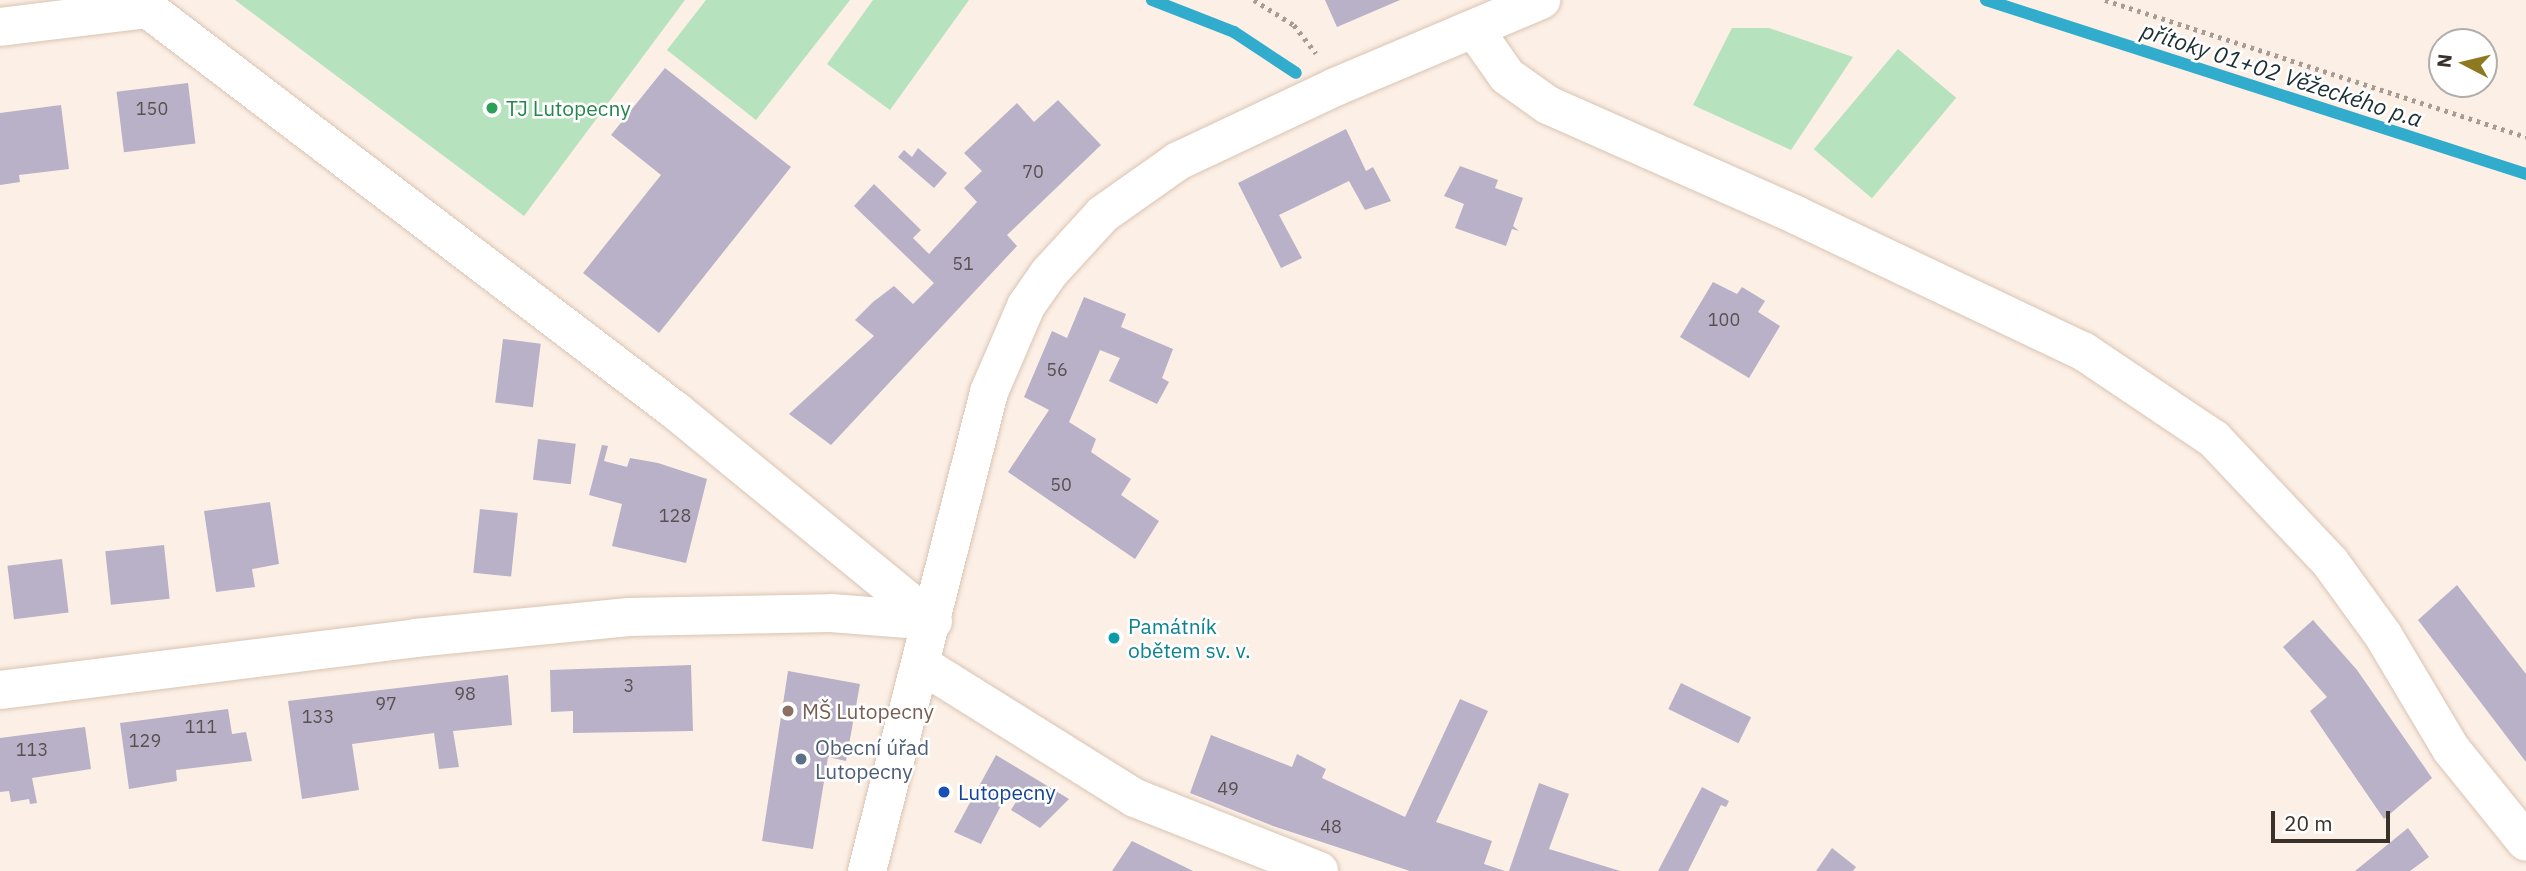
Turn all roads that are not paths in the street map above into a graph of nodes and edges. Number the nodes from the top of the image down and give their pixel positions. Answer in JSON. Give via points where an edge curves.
{"nodes":[{"id":1,"x":1541,"y":0,"type":"edge"},
{"id":2,"x":141,"y":4,"type":"edge"},
{"id":3,"x":0,"y":27,"type":"edge"},
{"id":4,"x":1474,"y":29,"type":"junction"},
{"id":5,"x":933,"y":621,"type":"junction"},
{"id":6,"x":922,"y":665,"type":"junction"},
{"id":7,"x":0,"y":690,"type":"edge"},
{"id":8,"x":2526,"y":842,"type":"edge"},
{"id":9,"x":867,"y":871,"type":"edge"},
{"id":10,"x":1319,"y":871,"type":"edge"}],
"edges":[{"from":1,"to":4,"type":"street"},
{"from":2,"to":3,"type":"street"},
{"from":2,"to":5,"type":"street","via":[[686,418]]},
{"from":4,"to":5,"type":"street","via":[[1178,161],[1103,214],[1049,273],[1020,317],[989,392]]},
{"from":4,"to":8,"type":"street","via":[[1507,76],[1548,105],[1809,220],[2083,351],[2214,439],[2330,562],[2383,635],[2451,749]]},
{"from":5,"to":6,"type":"street"},
{"from":5,"to":7,"type":"street","via":[[831,613],[629,617],[415,638]]},
{"from":6,"to":9,"type":"street"},
{"from":6,"to":10,"type":"street","via":[[1135,798]]}]}
